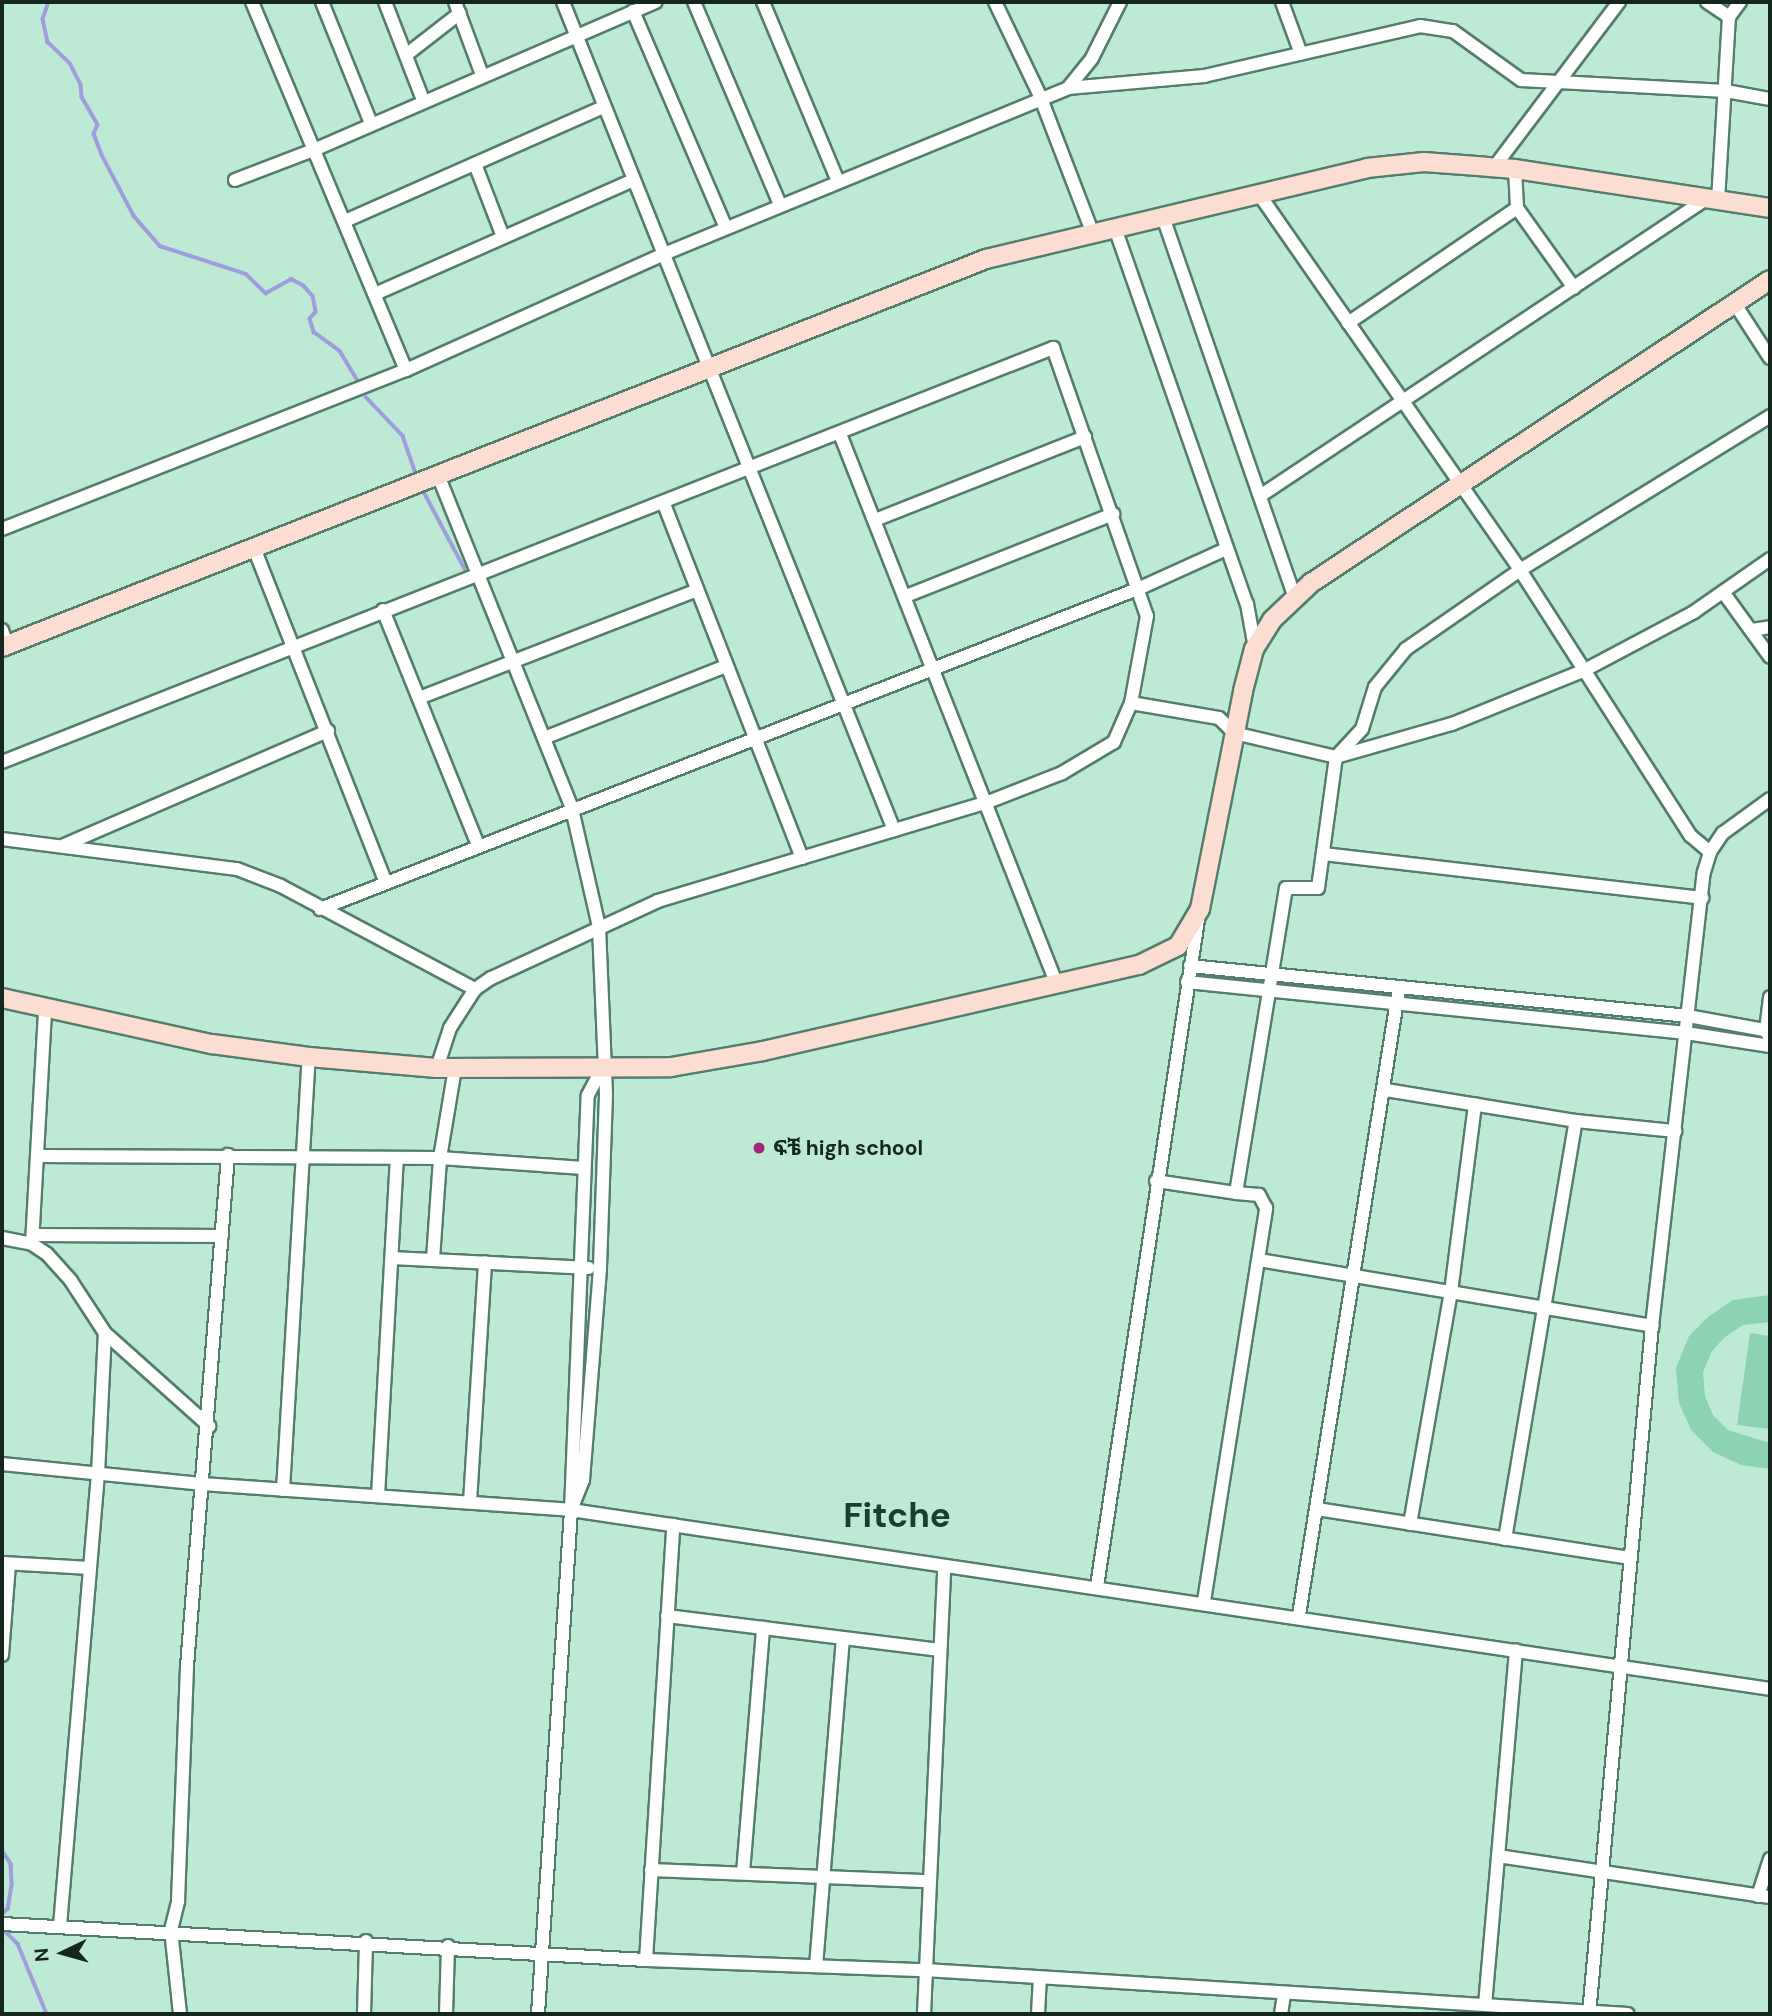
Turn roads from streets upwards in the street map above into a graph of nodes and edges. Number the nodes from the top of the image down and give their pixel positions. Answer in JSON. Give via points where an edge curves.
{"nodes":[{"id":1,"x":252,"y":2,"type":"edge"},
{"id":2,"x":322,"y":2,"type":"edge"},
{"id":3,"x":385,"y":2,"type":"edge"},
{"id":4,"x":563,"y":2,"type":"edge"},
{"id":5,"x":656,"y":2,"type":"edge"},
{"id":6,"x":694,"y":2,"type":"edge"},
{"id":7,"x":763,"y":2,"type":"edge"},
{"id":8,"x":995,"y":2,"type":"edge"},
{"id":9,"x":1120,"y":2,"type":"edge"},
{"id":10,"x":1282,"y":2,"type":"edge"},
{"id":11,"x":1619,"y":2,"type":"edge"},
{"id":12,"x":1707,"y":2,"type":"edge"},
{"id":13,"x":1740,"y":2,"type":"edge"},
{"id":14,"x":457,"y":8,"type":"edge"},
{"id":15,"x":633,"y":12,"type":"junction"},
{"id":16,"x":1729,"y":17,"type":"junction"},
{"id":17,"x":576,"y":35,"type":"junction"},
{"id":18,"x":1301,"y":54,"type":"junction"},
{"id":19,"x":406,"y":55,"type":"junction"},
{"id":20,"x":482,"y":75,"type":"junction"},
{"id":21,"x":1558,"y":83,"type":"junction"},
{"id":22,"x":1068,"y":88,"type":"junction"},
{"id":23,"x":1726,"y":91,"type":"junction"},
{"id":24,"x":1040,"y":96,"type":"junction"},
{"id":25,"x":1770,"y":99,"type":"edge"},
{"id":26,"x":423,"y":100,"type":"junction"},
{"id":27,"x":604,"y":107,"type":"junction"},
{"id":28,"x":371,"y":123,"type":"junction"},
{"id":29,"x":316,"y":149,"type":"junction"},
{"id":30,"x":475,"y":164,"type":"junction"},
{"id":31,"x":1495,"y":166,"type":"junction"},
{"id":32,"x":1515,"y":169,"type":"junction"},
{"id":33,"x":235,"y":180,"type":"dead end"},
{"id":34,"x":633,"y":180,"type":"junction"},
{"id":35,"x":838,"y":181,"type":"junction"},
{"id":36,"x":1259,"y":194,"type":"junction"},
{"id":37,"x":1712,"y":200,"type":"junction"},
{"id":38,"x":780,"y":205,"type":"junction"},
{"id":39,"x":1517,"y":208,"type":"junction"},
{"id":40,"x":1770,"y":208,"type":"edge"},
{"id":41,"x":1163,"y":217,"type":"junction"},
{"id":42,"x":345,"y":221,"type":"junction"},
{"id":43,"x":726,"y":228,"type":"junction"},
{"id":44,"x":1115,"y":228,"type":"junction"},
{"id":45,"x":1093,"y":234,"type":"junction"},
{"id":46,"x":503,"y":237,"type":"junction"},
{"id":47,"x":664,"y":254,"type":"junction"},
{"id":48,"x":1770,"y":281,"type":"edge"},
{"id":49,"x":1574,"y":288,"type":"junction"},
{"id":50,"x":375,"y":294,"type":"junction"},
{"id":51,"x":1734,"y":304,"type":"junction"},
{"id":52,"x":1348,"y":323,"type":"junction"},
{"id":53,"x":1770,"y":358,"type":"edge"},
{"id":54,"x":708,"y":368,"type":"junction"},
{"id":55,"x":406,"y":370,"type":"junction"},
{"id":56,"x":1402,"y":402,"type":"junction"},
{"id":57,"x":1770,"y":416,"type":"edge"},
{"id":58,"x":840,"y":434,"type":"junction"},
{"id":59,"x":1085,"y":437,"type":"junction"},
{"id":60,"x":752,"y":470,"type":"junction"},
{"id":61,"x":438,"y":475,"type":"junction"},
{"id":62,"x":1460,"y":483,"type":"junction"},
{"id":63,"x":1260,"y":496,"type":"junction"},
{"id":64,"x":664,"y":504,"type":"junction"},
{"id":65,"x":1113,"y":514,"type":"junction"},
{"id":66,"x":875,"y":520,"type":"junction"},
{"id":67,"x":2,"y":529,"type":"edge"},
{"id":68,"x":254,"y":548,"type":"junction"},
{"id":69,"x":1226,"y":549,"type":"junction"},
{"id":70,"x":1770,"y":559,"type":"edge"},
{"id":71,"x":1520,"y":570,"type":"junction"},
{"id":72,"x":480,"y":574,"type":"junction"},
{"id":73,"x":1140,"y":588,"type":"junction"},
{"id":74,"x":697,"y":590,"type":"junction"},
{"id":75,"x":1723,"y":592,"type":"junction"},
{"id":76,"x":906,"y":596,"type":"junction"},
{"id":77,"x":1295,"y":598,"type":"junction"},
{"id":78,"x":383,"y":610,"type":"junction"},
{"id":79,"x":1770,"y":627,"type":"edge"},
{"id":80,"x":1752,"y":630,"type":"junction"},
{"id":81,"x":4,"y":641,"type":"edge"},
{"id":82,"x":295,"y":644,"type":"junction"},
{"id":83,"x":1255,"y":648,"type":"junction"},
{"id":84,"x":1770,"y":657,"type":"edge"},
{"id":85,"x":514,"y":661,"type":"junction"},
{"id":86,"x":726,"y":666,"type":"junction"},
{"id":87,"x":935,"y":668,"type":"junction"},
{"id":88,"x":1585,"y":670,"type":"junction"},
{"id":89,"x":419,"y":698,"type":"junction"},
{"id":90,"x":845,"y":701,"type":"junction"},
{"id":91,"x":1131,"y":704,"type":"junction"},
{"id":92,"x":328,"y":731,"type":"junction"},
{"id":93,"x":1234,"y":733,"type":"junction"},
{"id":94,"x":544,"y":738,"type":"junction"},
{"id":95,"x":754,"y":739,"type":"junction"},
{"id":96,"x":1336,"y":757,"type":"junction"},
{"id":97,"x":2,"y":762,"type":"edge"},
{"id":98,"x":1770,"y":799,"type":"edge"},
{"id":99,"x":988,"y":802,"type":"junction"},
{"id":100,"x":572,"y":808,"type":"junction"},
{"id":101,"x":894,"y":830,"type":"junction"},
{"id":102,"x":2,"y":839,"type":"edge"},
{"id":103,"x":478,"y":845,"type":"junction"},
{"id":104,"x":62,"y":846,"type":"junction"},
{"id":105,"x":1710,"y":852,"type":"junction"},
{"id":106,"x":1323,"y":854,"type":"junction"},
{"id":107,"x":802,"y":858,"type":"junction"},
{"id":108,"x":385,"y":880,"type":"junction"},
{"id":109,"x":1702,"y":898,"type":"junction"},
{"id":110,"x":320,"y":909,"type":"junction"},
{"id":111,"x":1200,"y":909,"type":"junction"},
{"id":112,"x":599,"y":927,"type":"junction"},
{"id":113,"x":1190,"y":966,"type":"junction"},
{"id":114,"x":1273,"y":975,"type":"junction"},
{"id":115,"x":1187,"y":982,"type":"junction"},
{"id":116,"x":1057,"y":985,"type":"junction"},
{"id":117,"x":1399,"y":988,"type":"junction"},
{"id":118,"x":475,"y":989,"type":"junction"},
{"id":119,"x":1271,"y":991,"type":"junction"},
{"id":120,"x":1770,"y":997,"type":"edge"},
{"id":121,"x":2,"y":998,"type":"edge"},
{"id":122,"x":1397,"y":1005,"type":"junction"},
{"id":123,"x":45,"y":1009,"type":"junction"},
{"id":124,"x":1688,"y":1016,"type":"junction"},
{"id":125,"x":1686,"y":1033,"type":"junction"},
{"id":126,"x":1769,"y":1033,"type":"edge"},
{"id":127,"x":1770,"y":1046,"type":"edge"},
{"id":128,"x":309,"y":1057,"type":"junction"},
{"id":129,"x":603,"y":1067,"type":"junction"},
{"id":130,"x":446,"y":1068,"type":"junction"},
{"id":131,"x":1386,"y":1090,"type":"junction"},
{"id":132,"x":1475,"y":1105,"type":"junction"},
{"id":133,"x":1576,"y":1121,"type":"junction"},
{"id":134,"x":1675,"y":1132,"type":"junction"},
{"id":135,"x":228,"y":1155,"type":"junction"},
{"id":136,"x":38,"y":1156,"type":"junction"},
{"id":137,"x":303,"y":1156,"type":"junction"},
{"id":138,"x":440,"y":1158,"type":"junction"},
{"id":139,"x":397,"y":1159,"type":"junction"},
{"id":140,"x":584,"y":1168,"type":"junction"},
{"id":141,"x":1156,"y":1181,"type":"junction"},
{"id":142,"x":1236,"y":1193,"type":"junction"},
{"id":143,"x":222,"y":1236,"type":"junction"},
{"id":144,"x":2,"y":1238,"type":"edge"},
{"id":145,"x":33,"y":1240,"type":"junction"},
{"id":146,"x":393,"y":1258,"type":"junction"},
{"id":147,"x":432,"y":1259,"type":"junction"},
{"id":148,"x":1259,"y":1260,"type":"junction"},
{"id":149,"x":485,"y":1262,"type":"junction"},
{"id":150,"x":582,"y":1268,"type":"junction"},
{"id":151,"x":600,"y":1269,"type":"junction"},
{"id":152,"x":1355,"y":1275,"type":"junction"},
{"id":153,"x":1451,"y":1292,"type":"junction"},
{"id":154,"x":1543,"y":1308,"type":"junction"},
{"id":155,"x":1652,"y":1326,"type":"junction"},
{"id":156,"x":104,"y":1334,"type":"junction"},
{"id":157,"x":209,"y":1426,"type":"junction"},
{"id":158,"x":2,"y":1464,"type":"edge"},
{"id":159,"x":98,"y":1474,"type":"junction"},
{"id":160,"x":201,"y":1484,"type":"junction"},
{"id":161,"x":283,"y":1490,"type":"junction"},
{"id":162,"x":378,"y":1496,"type":"junction"},
{"id":163,"x":470,"y":1502,"type":"junction"},
{"id":164,"x":1317,"y":1509,"type":"junction"},
{"id":165,"x":571,"y":1510,"type":"junction"},
{"id":166,"x":1410,"y":1524,"type":"junction"},
{"id":167,"x":673,"y":1525,"type":"junction"},
{"id":168,"x":1506,"y":1539,"type":"junction"},
{"id":169,"x":1629,"y":1558,"type":"junction"},
{"id":170,"x":6,"y":1563,"type":"edge"},
{"id":171,"x":944,"y":1567,"type":"junction"},
{"id":172,"x":90,"y":1568,"type":"junction"},
{"id":173,"x":1097,"y":1586,"type":"junction"},
{"id":174,"x":1204,"y":1601,"type":"junction"},
{"id":175,"x":1299,"y":1615,"type":"junction"},
{"id":176,"x":667,"y":1616,"type":"junction"},
{"id":177,"x":763,"y":1628,"type":"junction"},
{"id":178,"x":843,"y":1638,"type":"junction"},
{"id":179,"x":2,"y":1647,"type":"edge"},
{"id":180,"x":940,"y":1650,"type":"junction"},
{"id":181,"x":1516,"y":1650,"type":"junction"},
{"id":182,"x":1618,"y":1665,"type":"junction"},
{"id":183,"x":1770,"y":1689,"type":"edge"},
{"id":184,"x":1499,"y":1856,"type":"junction"},
{"id":185,"x":1770,"y":1859,"type":"edge"},
{"id":186,"x":651,"y":1870,"type":"junction"},
{"id":187,"x":743,"y":1873,"type":"junction"},
{"id":188,"x":1601,"y":1874,"type":"junction"},
{"id":189,"x":824,"y":1877,"type":"junction"},
{"id":190,"x":929,"y":1881,"type":"junction"},
{"id":191,"x":1764,"y":1897,"type":"edge"},
{"id":192,"x":2,"y":1924,"type":"edge"},
{"id":193,"x":60,"y":1926,"type":"junction"},
{"id":194,"x":171,"y":1930,"type":"junction"},
{"id":195,"x":366,"y":1941,"type":"junction"},
{"id":196,"x":448,"y":1946,"type":"junction"},
{"id":197,"x":541,"y":1951,"type":"junction"},
{"id":198,"x":646,"y":1960,"type":"junction"},
{"id":199,"x":816,"y":1966,"type":"junction"},
{"id":200,"x":925,"y":1970,"type":"junction"},
{"id":201,"x":1040,"y":1979,"type":"junction"},
{"id":202,"x":1284,"y":1994,"type":"junction"},
{"id":203,"x":1485,"y":2005,"type":"junction"},
{"id":204,"x":1589,"y":2013,"type":"edge"},
{"id":205,"x":180,"y":2014,"type":"edge"},
{"id":206,"x":364,"y":2014,"type":"edge"},
{"id":207,"x":446,"y":2014,"type":"edge"},
{"id":208,"x":538,"y":2014,"type":"edge"},
{"id":209,"x":924,"y":2014,"type":"edge"},
{"id":210,"x":1038,"y":2014,"type":"edge"},
{"id":211,"x":1281,"y":2014,"type":"edge"},
{"id":212,"x":1628,"y":2014,"type":"edge"}],
"edges":[{"from":1,"to":29,"type":"street"},
{"from":2,"to":28,"type":"street"},
{"from":3,"to":19,"type":"street"},
{"from":4,"to":17,"type":"street"},
{"from":5,"to":15,"type":"street"},
{"from":6,"to":38,"type":"street"},
{"from":7,"to":35,"type":"street"},
{"from":8,"to":24,"type":"street"},
{"from":9,"to":22,"type":"street","via":[[1092,58]]},
{"from":10,"to":18,"type":"street"},
{"from":11,"to":21,"type":"street"},
{"from":12,"to":16,"type":"street"},
{"from":13,"to":16,"type":"street"},
{"from":14,"to":19,"type":"street"},
{"from":14,"to":20,"type":"street"},
{"from":15,"to":17,"type":"street"},
{"from":15,"to":43,"type":"street"},
{"from":16,"to":23,"type":"street"},
{"from":17,"to":20,"type":"street"},
{"from":17,"to":27,"type":"street"},
{"from":18,"to":21,"type":"street","via":[[1420,26],[1436,27],[1453,31],[1521,80]]},
{"from":18,"to":22,"type":"street","via":[[1205,76]]},
{"from":19,"to":26,"type":"street"},
{"from":20,"to":26,"type":"street"},
{"from":21,"to":23,"type":"street"},
{"from":21,"to":31,"type":"street"},
{"from":22,"to":24,"type":"street"},
{"from":23,"to":25,"type":"street"},
{"from":23,"to":37,"type":"street"},
{"from":24,"to":35,"type":"street"},
{"from":24,"to":45,"type":"street"},
{"from":26,"to":28,"type":"street"},
{"from":27,"to":30,"type":"street"},
{"from":27,"to":34,"type":"street"},
{"from":28,"to":29,"type":"street"},
{"from":29,"to":33,"type":"street"},
{"from":29,"to":42,"type":"street"},
{"from":30,"to":42,"type":"street"},
{"from":30,"to":46,"type":"street"},
{"from":31,"to":32,"type":"street"},
{"from":31,"to":36,"type":"street","via":[[1394,164]]},
{"from":32,"to":37,"type":"street"},
{"from":32,"to":39,"type":"street"},
{"from":34,"to":46,"type":"street"},
{"from":34,"to":47,"type":"street"},
{"from":35,"to":38,"type":"street"},
{"from":36,"to":41,"type":"street"},
{"from":36,"to":52,"type":"street"},
{"from":37,"to":40,"type":"street"},
{"from":37,"to":49,"type":"street"},
{"from":38,"to":43,"type":"street"},
{"from":39,"to":49,"type":"street"},
{"from":39,"to":52,"type":"street"},
{"from":41,"to":44,"type":"street"},
{"from":41,"to":63,"type":"street"},
{"from":42,"to":50,"type":"street"},
{"from":43,"to":47,"type":"street"},
{"from":44,"to":45,"type":"street"},
{"from":44,"to":69,"type":"street"},
{"from":45,"to":54,"type":"street","via":[[986,260]]},
{"from":46,"to":50,"type":"street"},
{"from":47,"to":54,"type":"street"},
{"from":47,"to":55,"type":"street"},
{"from":48,"to":51,"type":"street"},
{"from":49,"to":56,"type":"street"},
{"from":50,"to":55,"type":"street"},
{"from":51,"to":53,"type":"street"},
{"from":51,"to":62,"type":"street"},
{"from":52,"to":56,"type":"street"},
{"from":54,"to":60,"type":"street"},
{"from":54,"to":61,"type":"street"},
{"from":55,"to":67,"type":"street"},
{"from":56,"to":62,"type":"street"},
{"from":56,"to":63,"type":"street"},
{"from":57,"to":71,"type":"street"},
{"from":58,"to":59,"type":"street","via":[[1053,348]]},
{"from":58,"to":60,"type":"street"},
{"from":58,"to":66,"type":"street"},
{"from":59,"to":65,"type":"street"},
{"from":59,"to":66,"type":"street"},
{"from":60,"to":64,"type":"street"},
{"from":60,"to":90,"type":"street"},
{"from":61,"to":68,"type":"street"},
{"from":61,"to":72,"type":"street"},
{"from":62,"to":71,"type":"street"},
{"from":62,"to":77,"type":"street"},
{"from":63,"to":77,"type":"street"},
{"from":64,"to":72,"type":"street"},
{"from":64,"to":74,"type":"street"},
{"from":65,"to":73,"type":"street"},
{"from":65,"to":76,"type":"street"},
{"from":66,"to":76,"type":"street"},
{"from":68,"to":81,"type":"street"},
{"from":68,"to":82,"type":"street"},
{"from":69,"to":73,"type":"street"},
{"from":69,"to":83,"type":"street","via":[[1247,604]]},
{"from":70,"to":75,"type":"street"},
{"from":71,"to":88,"type":"street"},
{"from":71,"to":96,"type":"street","via":[[1406,649],[1375,687],[1362,729]]},
{"from":72,"to":78,"type":"street"},
{"from":72,"to":85,"type":"street"},
{"from":73,"to":87,"type":"street"},
{"from":73,"to":91,"type":"street","via":[[1147,616]]},
{"from":74,"to":85,"type":"street"},
{"from":74,"to":86,"type":"street"},
{"from":75,"to":80,"type":"street"},
{"from":75,"to":88,"type":"street"},
{"from":76,"to":87,"type":"street"},
{"from":77,"to":83,"type":"street","via":[[1272,620]]},
{"from":78,"to":82,"type":"street"},
{"from":78,"to":89,"type":"street"},
{"from":79,"to":80,"type":"street"},
{"from":80,"to":84,"type":"street"},
{"from":82,"to":92,"type":"street"},
{"from":82,"to":97,"type":"street"},
{"from":83,"to":93,"type":"street"},
{"from":85,"to":89,"type":"street"},
{"from":85,"to":94,"type":"street"},
{"from":86,"to":94,"type":"street"},
{"from":86,"to":95,"type":"street"},
{"from":87,"to":90,"type":"street"},
{"from":87,"to":99,"type":"street"},
{"from":88,"to":96,"type":"street","via":[[1452,724]]},
{"from":88,"to":105,"type":"street","via":[[1691,836]]},
{"from":89,"to":103,"type":"street"},
{"from":90,"to":95,"type":"street"},
{"from":90,"to":101,"type":"street"},
{"from":91,"to":93,"type":"street","via":[[1219,718]]},
{"from":91,"to":99,"type":"street","via":[[1114,741],[1062,773]]},
{"from":92,"to":104,"type":"street"},
{"from":92,"to":108,"type":"street"},
{"from":93,"to":96,"type":"street"},
{"from":93,"to":111,"type":"street"},
{"from":94,"to":100,"type":"street"},
{"from":95,"to":100,"type":"street"},
{"from":95,"to":107,"type":"street"},
{"from":96,"to":106,"type":"street"},
{"from":98,"to":105,"type":"street","via":[[1723,833]]},
{"from":99,"to":101,"type":"street"},
{"from":99,"to":116,"type":"street"},
{"from":100,"to":103,"type":"street"},
{"from":100,"to":112,"type":"street"},
{"from":101,"to":107,"type":"street"},
{"from":102,"to":104,"type":"street"},
{"from":103,"to":108,"type":"street"},
{"from":104,"to":110,"type":"street","via":[[237,869]]},
{"from":105,"to":109,"type":"street"},
{"from":106,"to":109,"type":"street"},
{"from":106,"to":114,"type":"street","via":[[1318,888],[1286,888]]},
{"from":107,"to":112,"type":"street","via":[[658,901]]},
{"from":108,"to":110,"type":"street"},
{"from":109,"to":124,"type":"street"},
{"from":110,"to":118,"type":"street"},
{"from":111,"to":113,"type":"street"},
{"from":111,"to":116,"type":"street","via":[[1178,946],[1139,965]]},
{"from":112,"to":118,"type":"street"},
{"from":112,"to":129,"type":"street"},
{"from":113,"to":114,"type":"street"},
{"from":113,"to":115,"type":"street"},
{"from":114,"to":117,"type":"street"},
{"from":114,"to":119,"type":"street"},
{"from":115,"to":119,"type":"street"},
{"from":115,"to":141,"type":"street"},
{"from":116,"to":129,"type":"street","via":[[671,1068]]},
{"from":117,"to":122,"type":"street"},
{"from":117,"to":124,"type":"street"},
{"from":118,"to":130,"type":"street","via":[[450,1028]]},
{"from":119,"to":122,"type":"street"},
{"from":119,"to":142,"type":"street"},
{"from":120,"to":126,"type":"street"},
{"from":121,"to":123,"type":"street"},
{"from":122,"to":125,"type":"street"},
{"from":122,"to":131,"type":"street"},
{"from":123,"to":128,"type":"street","via":[[212,1044]]},
{"from":123,"to":136,"type":"street"},
{"from":124,"to":125,"type":"street"},
{"from":124,"to":126,"type":"street"},
{"from":125,"to":127,"type":"street"},
{"from":125,"to":134,"type":"street"},
{"from":128,"to":130,"type":"street"},
{"from":128,"to":137,"type":"street"},
{"from":129,"to":130,"type":"street"},
{"from":129,"to":140,"type":"street","via":[[588,1095]]},
{"from":129,"to":151,"type":"street"},
{"from":130,"to":138,"type":"street"},
{"from":131,"to":132,"type":"street"},
{"from":131,"to":152,"type":"street"},
{"from":132,"to":133,"type":"street"},
{"from":132,"to":153,"type":"street"},
{"from":133,"to":134,"type":"street"},
{"from":133,"to":154,"type":"street"},
{"from":134,"to":155,"type":"street"},
{"from":135,"to":136,"type":"street"},
{"from":135,"to":137,"type":"street"},
{"from":135,"to":143,"type":"street"},
{"from":136,"to":145,"type":"street"},
{"from":137,"to":139,"type":"street"},
{"from":137,"to":161,"type":"street"},
{"from":138,"to":139,"type":"street"},
{"from":138,"to":140,"type":"street"},
{"from":138,"to":147,"type":"street"},
{"from":139,"to":146,"type":"street"},
{"from":140,"to":150,"type":"street"},
{"from":141,"to":142,"type":"street"},
{"from":141,"to":173,"type":"street"},
{"from":142,"to":148,"type":"street","via":[[1259,1195],[1266,1208]]},
{"from":143,"to":145,"type":"street"},
{"from":143,"to":157,"type":"street"},
{"from":144,"to":145,"type":"street"},
{"from":145,"to":156,"type":"street","via":[[71,1281]]},
{"from":146,"to":147,"type":"street"},
{"from":146,"to":162,"type":"street"},
{"from":147,"to":149,"type":"street"},
{"from":148,"to":152,"type":"street"},
{"from":148,"to":174,"type":"street"},
{"from":149,"to":150,"type":"street"},
{"from":149,"to":163,"type":"street"},
{"from":150,"to":151,"type":"street"},
{"from":150,"to":165,"type":"street"},
{"from":151,"to":165,"type":"street","via":[[583,1480]]},
{"from":152,"to":153,"type":"street"},
{"from":152,"to":164,"type":"street"},
{"from":153,"to":154,"type":"street"},
{"from":153,"to":166,"type":"street"},
{"from":154,"to":155,"type":"street"},
{"from":154,"to":168,"type":"street"},
{"from":155,"to":169,"type":"street"},
{"from":156,"to":157,"type":"street"},
{"from":156,"to":159,"type":"street"},
{"from":157,"to":160,"type":"street"},
{"from":158,"to":159,"type":"street"},
{"from":159,"to":160,"type":"street"},
{"from":159,"to":172,"type":"street"},
{"from":160,"to":161,"type":"street"},
{"from":160,"to":194,"type":"street","via":[[187,1666],[178,1901]]},
{"from":161,"to":162,"type":"street"},
{"from":162,"to":163,"type":"street"},
{"from":163,"to":165,"type":"street"},
{"from":164,"to":166,"type":"street"},
{"from":164,"to":175,"type":"street"},
{"from":165,"to":167,"type":"street"},
{"from":165,"to":197,"type":"street"},
{"from":166,"to":168,"type":"street"},
{"from":167,"to":171,"type":"street"},
{"from":167,"to":176,"type":"street"},
{"from":168,"to":169,"type":"street"},
{"from":169,"to":182,"type":"street"},
{"from":170,"to":172,"type":"street"},
{"from":170,"to":179,"type":"street"},
{"from":171,"to":173,"type":"street"},
{"from":171,"to":180,"type":"street"},
{"from":172,"to":193,"type":"street"},
{"from":173,"to":174,"type":"street"},
{"from":174,"to":175,"type":"street"},
{"from":175,"to":181,"type":"street"},
{"from":176,"to":177,"type":"street"},
{"from":176,"to":186,"type":"street"},
{"from":177,"to":178,"type":"street"},
{"from":177,"to":187,"type":"street"},
{"from":178,"to":180,"type":"street"},
{"from":178,"to":189,"type":"street"},
{"from":180,"to":190,"type":"street"},
{"from":181,"to":182,"type":"street"},
{"from":181,"to":184,"type":"street"},
{"from":182,"to":183,"type":"street"},
{"from":182,"to":188,"type":"street"},
{"from":184,"to":188,"type":"street"},
{"from":184,"to":203,"type":"street"},
{"from":185,"to":191,"type":"street"},
{"from":186,"to":187,"type":"street"},
{"from":186,"to":198,"type":"street"},
{"from":187,"to":189,"type":"street"},
{"from":188,"to":191,"type":"street"},
{"from":188,"to":204,"type":"street"},
{"from":189,"to":190,"type":"street"},
{"from":189,"to":199,"type":"street"},
{"from":190,"to":200,"type":"street"},
{"from":192,"to":193,"type":"street"},
{"from":193,"to":194,"type":"street"},
{"from":194,"to":195,"type":"street"},
{"from":194,"to":205,"type":"street"},
{"from":195,"to":196,"type":"street"},
{"from":195,"to":206,"type":"street"},
{"from":196,"to":197,"type":"street"},
{"from":196,"to":207,"type":"street"},
{"from":197,"to":198,"type":"street"},
{"from":197,"to":208,"type":"street"},
{"from":198,"to":199,"type":"street"},
{"from":199,"to":200,"type":"street"},
{"from":200,"to":201,"type":"street"},
{"from":200,"to":209,"type":"street"},
{"from":201,"to":202,"type":"street"},
{"from":201,"to":210,"type":"street"},
{"from":202,"to":203,"type":"street"},
{"from":202,"to":211,"type":"street"},
{"from":203,"to":204,"type":"street"},
{"from":204,"to":212,"type":"street"}]}
